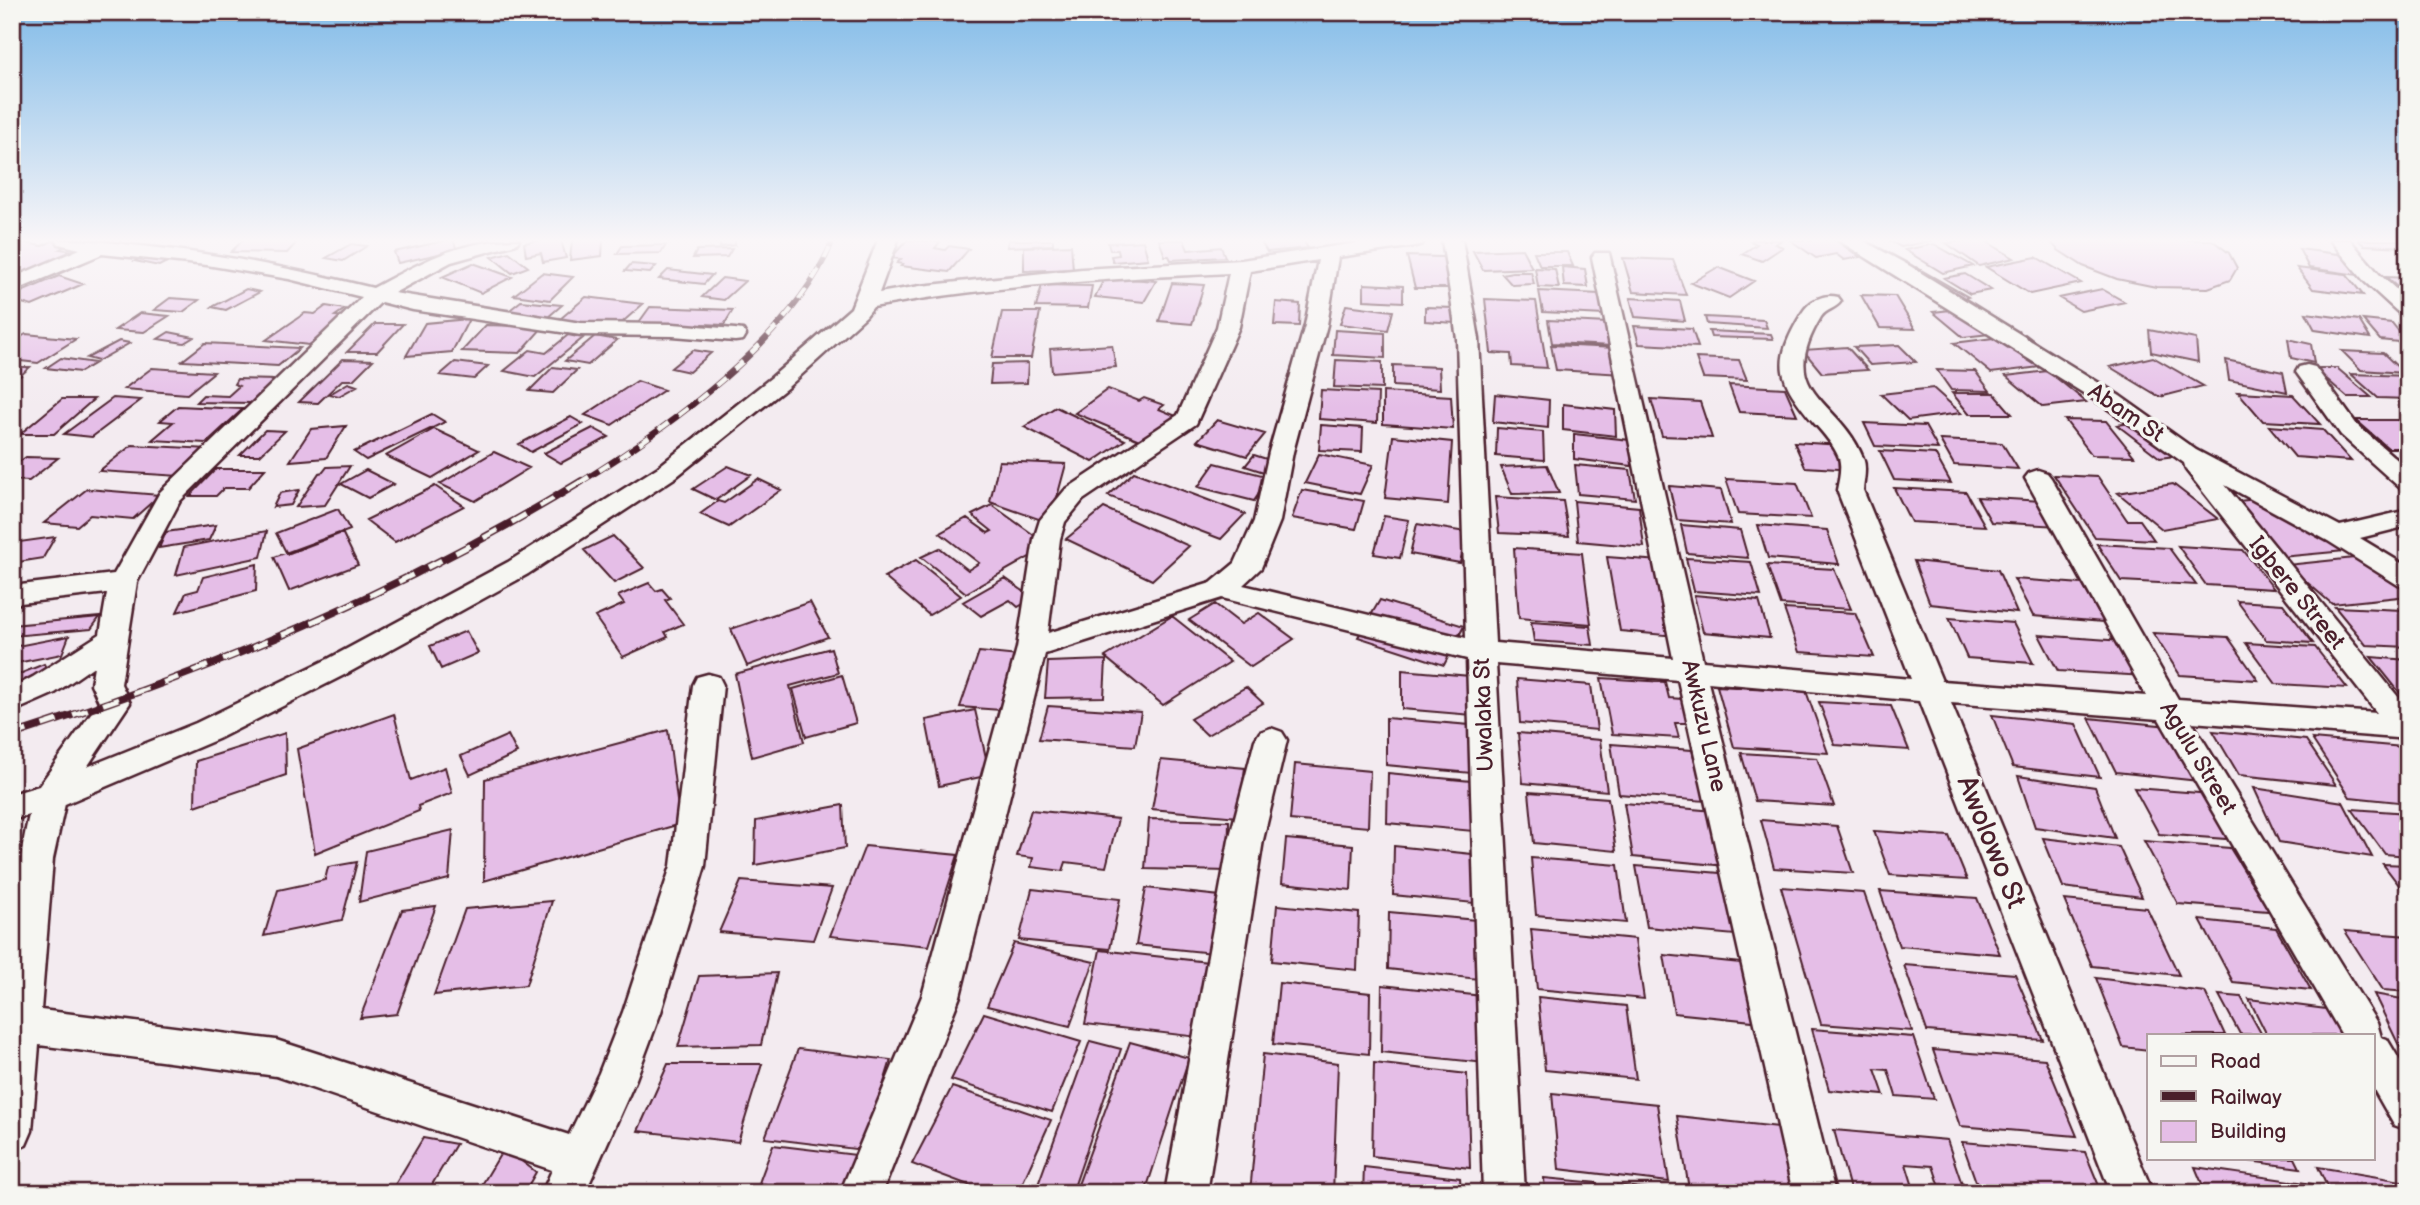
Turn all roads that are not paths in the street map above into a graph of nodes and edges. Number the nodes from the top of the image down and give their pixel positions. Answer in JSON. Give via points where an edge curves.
{"nodes":[{"id":1,"x":376,"y":296,"type":"edge"},
{"id":2,"x":382,"y":296,"type":"edge"},
{"id":3,"x":867,"y":296,"type":"edge"},
{"id":4,"x":897,"y":296,"type":"edge"},
{"id":5,"x":1235,"y":296,"type":"edge"},
{"id":6,"x":1321,"y":296,"type":"edge"},
{"id":7,"x":1461,"y":296,"type":"edge"},
{"id":8,"x":1610,"y":296,"type":"edge"},
{"id":9,"x":1944,"y":296,"type":"edge"},
{"id":10,"x":2392,"y":296,"type":"edge"},
{"id":11,"x":1831,"y":301,"type":"dead end"},
{"id":12,"x":865,"y":302,"type":"junction"},
{"id":13,"x":2408,"y":311,"type":"edge"},
{"id":14,"x":735,"y":335,"type":"dead end"},
{"id":15,"x":2306,"y":372,"type":"dead end"},
{"id":16,"x":2187,"y":455,"type":"junction"},
{"id":17,"x":2038,"y":478,"type":"dead end"},
{"id":18,"x":2408,"y":482,"type":"edge"},
{"id":19,"x":2408,"y":518,"type":"edge"},
{"id":20,"x":2337,"y":535,"type":"junction"},
{"id":21,"x":2408,"y":579,"type":"edge"},
{"id":22,"x":123,"y":582,"type":"junction"},
{"id":23,"x":1221,"y":589,"type":"junction"},
{"id":24,"x":12,"y":595,"type":"edge"},
{"id":25,"x":113,"y":639,"type":"junction"},
{"id":26,"x":1032,"y":648,"type":"junction"},
{"id":27,"x":1481,"y":652,"type":"junction"},
{"id":28,"x":1690,"y":669,"type":"junction"},
{"id":29,"x":708,"y":685,"type":"dead end"},
{"id":30,"x":1930,"y":691,"type":"junction"},
{"id":31,"x":12,"y":701,"type":"edge"},
{"id":32,"x":2168,"y":708,"type":"junction"},
{"id":33,"x":2407,"y":728,"type":"edge"},
{"id":34,"x":1271,"y":740,"type":"dead end"},
{"id":35,"x":50,"y":796,"type":"junction"},
{"id":36,"x":12,"y":807,"type":"edge"},
{"id":37,"x":17,"y":1027,"type":"edge"},
{"id":38,"x":2362,"y":1034,"type":"edge"},
{"id":39,"x":2374,"y":1054,"type":"edge"},
{"id":40,"x":2408,"y":1111,"type":"edge"},
{"id":41,"x":12,"y":1131,"type":"edge"},
{"id":42,"x":571,"y":1176,"type":"edge"},
{"id":43,"x":861,"y":1193,"type":"edge"},
{"id":44,"x":1186,"y":1193,"type":"edge"},
{"id":45,"x":1504,"y":1193,"type":"edge"},
{"id":46,"x":1814,"y":1193,"type":"edge"},
{"id":47,"x":2132,"y":1193,"type":"edge"}],
"edges":[{"from":1,"to":22,"type":"street","via":[[169,496]]},
{"from":2,"to":14,"type":"street","via":[[581,329]]},
{"from":3,"to":12,"type":"street"},
{"from":4,"to":12,"type":"street"},
{"from":5,"to":26,"type":"street","via":[[1228,327],[1188,419],[1074,495],[1053,520]]},
{"from":6,"to":23,"type":"street","via":[[1267,521],[1247,568]]},
{"from":7,"to":27,"type":"street","name":"Uwalaka St","via":[[1468,339]]},
{"from":8,"to":28,"type":"street","name":"Awkuzu Lane"},
{"from":9,"to":16,"type":"street","name":"Abam St"},
{"from":10,"to":13,"type":"street"},
{"from":11,"to":30,"type":"street","name":"Awolowo St","via":[[1811,311],[1790,353],[1792,369],[1804,398],[1839,436],[1852,461],[1850,490]]},
{"from":12,"to":35,"type":"street","via":[[780,382],[667,472],[517,568],[207,731]]},
{"from":15,"to":18,"type":"street","via":[[2349,430]]},
{"from":16,"to":20,"type":"street","name":"Abam St"},
{"from":16,"to":33,"type":"street","name":"Igbere Street"},
{"from":17,"to":32,"type":"street","name":"Agulu Street"},
{"from":19,"to":20,"type":"street"},
{"from":20,"to":21,"type":"street","name":"Abam St"},
{"from":22,"to":24,"type":"street"},
{"from":22,"to":25,"type":"street"},
{"from":23,"to":26,"type":"street"},
{"from":23,"to":27,"type":"street"},
{"from":25,"to":31,"type":"street"},
{"from":25,"to":35,"type":"street","via":[[106,684],[115,703]]},
{"from":26,"to":43,"type":"street","via":[[941,996]]},
{"from":27,"to":28,"type":"street"},
{"from":27,"to":45,"type":"street","name":"Uwalaka St"},
{"from":28,"to":30,"type":"street"},
{"from":28,"to":46,"type":"street","name":"Awkuzu Lane"},
{"from":29,"to":42,"type":"street","via":[[688,866],[642,1012]]},
{"from":30,"to":32,"type":"street"},
{"from":30,"to":47,"type":"street","name":"Awolowo St"},
{"from":32,"to":33,"type":"street"},
{"from":32,"to":38,"type":"street","name":"Agulu Street"},
{"from":34,"to":44,"type":"street","via":[[1246,840]]},
{"from":35,"to":36,"type":"street"},
{"from":35,"to":37,"type":"street","via":[[37,859]]},
{"from":37,"to":41,"type":"street"},
{"from":37,"to":42,"type":"street","via":[[276,1058]]},
{"from":39,"to":40,"type":"street"}]}
